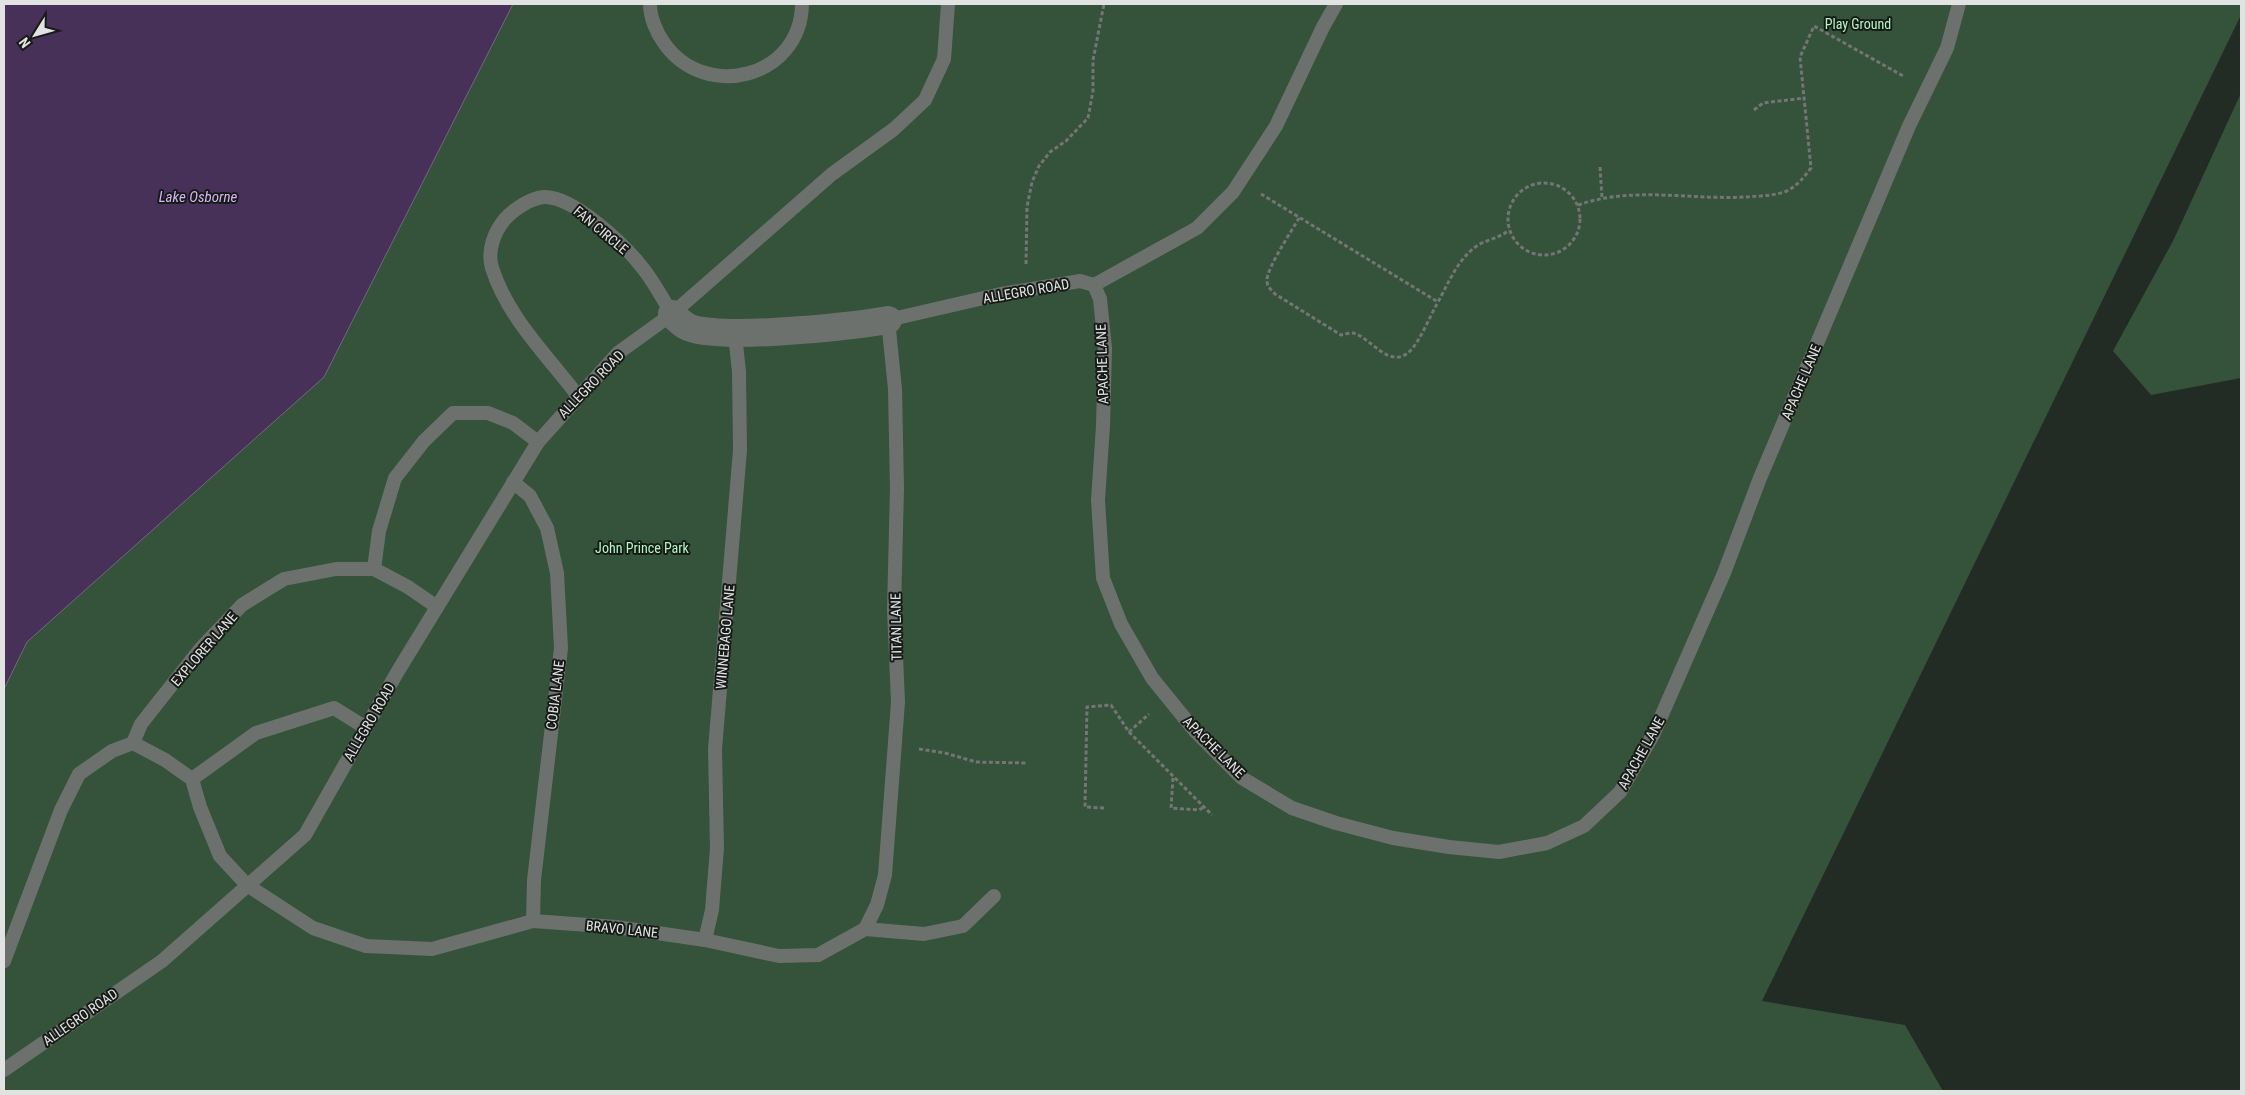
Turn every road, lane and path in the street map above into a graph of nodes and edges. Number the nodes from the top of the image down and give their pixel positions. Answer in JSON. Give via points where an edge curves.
{"nodes":[{"id":1,"x":650,"y":4,"type":"edge"},
{"id":2,"x":802,"y":4,"type":"edge"},
{"id":3,"x":948,"y":4,"type":"edge"},
{"id":4,"x":1104,"y":4,"type":"edge"},
{"id":5,"x":1336,"y":4,"type":"edge"},
{"id":6,"x":1959,"y":4,"type":"edge"},
{"id":7,"x":1927,"y":90,"type":"junction"},
{"id":8,"x":1804,"y":98,"type":"junction"},
{"id":9,"x":1754,"y":110,"type":"dead end"},
{"id":10,"x":1600,"y":167,"type":"dead end"},
{"id":11,"x":1240,"y":181,"type":"junction"},
{"id":12,"x":1602,"y":198,"type":"junction"},
{"id":13,"x":1578,"y":205,"type":"junction"},
{"id":14,"x":1300,"y":218,"type":"junction"},
{"id":15,"x":1509,"y":230,"type":"junction"},
{"id":16,"x":1094,"y":285,"type":"junction"},
{"id":17,"x":1030,"y":289,"type":"junction"},
{"id":18,"x":1438,"y":302,"type":"junction"},
{"id":19,"x":672,"y":314,"type":"junction"},
{"id":20,"x":888,"y":320,"type":"junction"},
{"id":21,"x":735,"y":334,"type":"junction"},
{"id":22,"x":578,"y":396,"type":"junction"},
{"id":23,"x":538,"y":442,"type":"junction"},
{"id":24,"x":513,"y":482,"type":"junction"},
{"id":25,"x":374,"y":569,"type":"junction"},
{"id":26,"x":437,"y":608,"type":"junction"},
{"id":27,"x":366,"y":728,"type":"junction"},
{"id":28,"x":133,"y":743,"type":"junction"},
{"id":29,"x":895,"y":746,"type":"junction"},
{"id":30,"x":1026,"y":763,"type":"dead end"},
{"id":31,"x":1174,"y":777,"type":"junction"},
{"id":32,"x":192,"y":779,"type":"junction"},
{"id":33,"x":1204,"y":807,"type":"junction"},
{"id":34,"x":1104,"y":808,"type":"dead end"},
{"id":35,"x":1212,"y":815,"type":"dead end"},
{"id":36,"x":248,"y":885,"type":"junction"},
{"id":37,"x":994,"y":896,"type":"dead end"},
{"id":38,"x":533,"y":921,"type":"junction"},
{"id":39,"x":865,"y":929,"type":"junction"},
{"id":40,"x":705,"y":940,"type":"junction"},
{"id":41,"x":4,"y":961,"type":"edge"},
{"id":42,"x":4,"y":1070,"type":"edge"}],
"edges":[{"from":1,"to":2,"type":"lane","via":[[656,32],[672,54],[690,68],[714,76],[738,77],[761,70],[780,56],[795,36]]},
{"from":3,"to":19,"type":"lane","name":"ALLEGRO ROAD","via":[[944,59],[925,100],[894,129],[832,174]]},
{"from":4,"to":17,"type":"path","via":[[1093,60],[1093,92],[1088,118],[1075,133],[1050,152],[1032,182],[1027,206],[1025,258]]},
{"from":5,"to":11,"type":"lane","via":[[1276,126]]},
{"from":6,"to":7,"type":"lane","name":"APACHE LANE","via":[[1947,48]]},
{"from":7,"to":8,"type":"path","via":[[1814,26],[1800,57]]},
{"from":7,"to":16,"type":"lane","name":"APACHE LANE","via":[[1653,735],[1620,792],[1584,826],[1546,843],[1499,852],[1449,847],[1393,838],[1292,808],[1242,778],[1195,731],[1152,678],[1121,624],[1103,578],[1098,500],[1104,348],[1100,299]]},
{"from":8,"to":9,"type":"path","via":[[1763,103]]},
{"from":8,"to":12,"type":"path","via":[[1811,168],[1802,181],[1786,191],[1765,196],[1722,198],[1655,194]]},
{"from":10,"to":12,"type":"path"},
{"from":11,"to":14,"type":"path"},
{"from":11,"to":16,"type":"lane","via":[[1197,228]]},
{"from":12,"to":13,"type":"path"},
{"from":13,"to":15,"type":"path","via":[[1562,188],[1538,183],[1516,195],[1507,218]]},
{"from":13,"to":15,"type":"path","via":[[1578,230],[1565,249],[1555,254],[1544,256],[1522,249]]},
{"from":14,"to":18,"type":"path"},
{"from":14,"to":18,"type":"path","via":[[1270,268],[1266,281],[1274,294],[1341,335],[1354,333],[1384,354],[1394,357],[1405,355],[1412,349]]},
{"from":15,"to":18,"type":"path","via":[[1466,255]]},
{"from":16,"to":17,"type":"lane","name":"ALLEGRO ROAD","via":[[1080,281]]},
{"from":17,"to":20,"type":"lane","name":"ALLEGRO ROAD"},
{"from":19,"to":21,"type":"street","name":"ALLEGRO ROAD","via":[[687,327]]},
{"from":19,"to":22,"type":"lane","name":"ALLEGRO ROAD","via":[[618,354]]},
{"from":19,"to":22,"type":"lane","name":"FAN CIRCLE","via":[[641,265],[604,229],[569,204],[544,197],[517,209],[505,219],[493,238],[490,255],[506,303]]},
{"from":20,"to":21,"type":"street","name":"ALLEGRO ROAD"},
{"from":20,"to":29,"type":"lane","name":"TITAN LANE","via":[[895,389],[897,488],[894,610],[898,702]]},
{"from":21,"to":40,"type":"lane","name":"WINNEBAGO LANE","via":[[740,450],[716,749],[717,848],[712,910]]},
{"from":22,"to":23,"type":"lane","name":"ALLEGRO ROAD"},
{"from":23,"to":24,"type":"lane","name":"ALLEGRO ROAD"},
{"from":23,"to":25,"type":"lane","via":[[513,423],[488,413],[453,413],[424,441],[394,478],[379,531]]},
{"from":24,"to":26,"type":"lane","name":"ALLEGRO ROAD"},
{"from":24,"to":38,"type":"lane","name":"COBIA LANE","via":[[530,496],[547,528],[557,573],[561,648],[535,870]]},
{"from":25,"to":26,"type":"lane","via":[[408,587]]},
{"from":25,"to":28,"type":"lane","name":"EXPLORER LANE","via":[[336,570],[284,579],[242,605],[183,670],[141,724]]},
{"from":26,"to":27,"type":"lane","name":"ALLEGRO ROAD"},
{"from":27,"to":32,"type":"lane","via":[[334,708],[302,717],[256,733]]},
{"from":27,"to":36,"type":"lane","name":"ALLEGRO ROAD","via":[[304,835]]},
{"from":28,"to":32,"type":"lane"},
{"from":28,"to":41,"type":"lane","via":[[112,751],[80,774],[62,810]]},
{"from":29,"to":30,"type":"path","via":[[945,753],[976,762]]},
{"from":29,"to":39,"type":"lane","name":"TITAN LANE","via":[[885,875],[877,905]]},
{"from":31,"to":33,"type":"path"},
{"from":31,"to":33,"type":"path","via":[[1170,808],[1199,810]]},
{"from":31,"to":34,"type":"path","via":[[1129,732],[1111,705],[1087,707],[1085,807]]},
{"from":32,"to":36,"type":"lane","name":"BRAVO LANE","via":[[220,856]]},
{"from":33,"to":35,"type":"path"},
{"from":36,"to":38,"type":"lane","name":"BRAVO LANE","via":[[313,928],[366,946],[432,949]]},
{"from":36,"to":42,"type":"lane","name":"ALLEGRO ROAD","via":[[162,961]]},
{"from":37,"to":39,"type":"lane","via":[[962,926],[924,934]]},
{"from":38,"to":40,"type":"lane","name":"BRAVO LANE","via":[[616,927]]},
{"from":39,"to":40,"type":"lane","name":"BRAVO LANE","via":[[818,955],[779,956]]}]}
